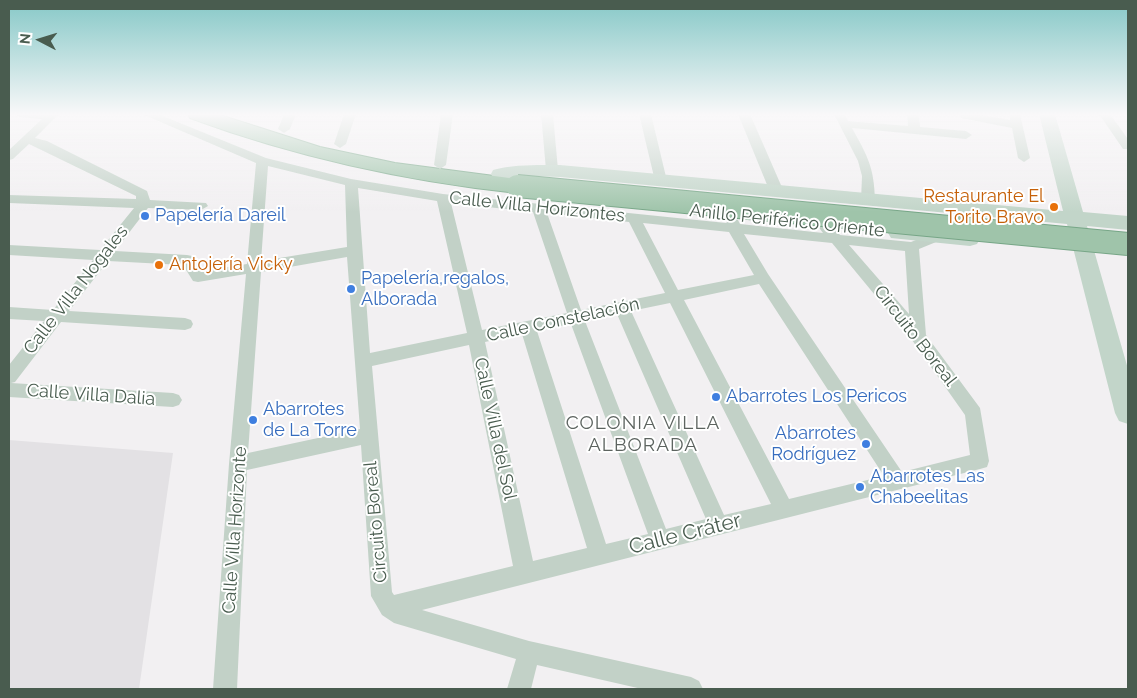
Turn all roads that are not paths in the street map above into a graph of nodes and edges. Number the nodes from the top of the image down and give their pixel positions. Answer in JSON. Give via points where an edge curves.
{"nodes":[{"id":1,"x":48,"y":147,"type":"edge"},
{"id":2,"x":228,"y":147,"type":"edge"},
{"id":3,"x":299,"y":147,"type":"edge"},
{"id":4,"x":352,"y":147,"type":"edge"},
{"id":5,"x":443,"y":147,"type":"edge"},
{"id":6,"x":550,"y":147,"type":"edge"},
{"id":7,"x":653,"y":147,"type":"edge"},
{"id":8,"x":758,"y":147,"type":"edge"},
{"id":9,"x":856,"y":147,"type":"edge"},
{"id":10,"x":1022,"y":147,"type":"edge"},
{"id":11,"x":1056,"y":147,"type":"edge"},
{"id":12,"x":1024,"y":158,"type":"dead end"},
{"id":13,"x":262,"y":160,"type":"junction"},
{"id":14,"x":440,"y":165,"type":"junction"},
{"id":15,"x":552,"y":170,"type":"junction"},
{"id":16,"x":508,"y":180,"type":"junction"},
{"id":17,"x":661,"y":180,"type":"junction"},
{"id":18,"x":352,"y":183,"type":"junction"},
{"id":19,"x":777,"y":192,"type":"junction"},
{"id":20,"x":443,"y":198,"type":"junction"},
{"id":21,"x":9,"y":199,"type":"edge"},
{"id":22,"x":868,"y":200,"type":"junction"},
{"id":23,"x":144,"y":204,"type":"junction"},
{"id":24,"x":201,"y":206,"type":"dead end"},
{"id":25,"x":539,"y":209,"type":"junction"},
{"id":26,"x":633,"y":217,"type":"junction"},
{"id":27,"x":733,"y":222,"type":"junction"},
{"id":28,"x":1128,"y":223,"type":"edge"},
{"id":29,"x":830,"y":232,"type":"junction"},
{"id":30,"x":1079,"y":234,"type":"junction"},
{"id":31,"x":1128,"y":234,"type":"edge"},
{"id":32,"x":936,"y":237,"type":"junction"},
{"id":33,"x":1128,"y":244,"type":"edge"},
{"id":34,"x":912,"y":247,"type":"junction"},
{"id":35,"x":9,"y":250,"type":"edge"},
{"id":36,"x":354,"y":251,"type":"junction"},
{"id":37,"x":1128,"y":252,"type":"edge"},
{"id":38,"x":104,"y":255,"type":"junction"},
{"id":39,"x":254,"y":267,"type":"junction"},
{"id":40,"x":763,"y":278,"type":"junction"},
{"id":41,"x":674,"y":297,"type":"junction"},
{"id":42,"x":622,"y":308,"type":"junction"},
{"id":43,"x":9,"y":313,"type":"edge"},
{"id":44,"x":56,"y":316,"type":"junction"},
{"id":45,"x":576,"y":317,"type":"junction"},
{"id":46,"x":184,"y":324,"type":"dead end"},
{"id":47,"x":528,"y":327,"type":"junction"},
{"id":48,"x":918,"y":336,"type":"junction"},
{"id":49,"x":476,"y":338,"type":"junction"},
{"id":50,"x":363,"y":361,"type":"junction"},
{"id":51,"x":9,"y":377,"type":"edge"},
{"id":52,"x":9,"y":390,"type":"edge"},
{"id":53,"x":173,"y":400,"type":"dead end"},
{"id":54,"x":1128,"y":413,"type":"edge"},
{"id":55,"x":369,"y":435,"type":"junction"},
{"id":56,"x":980,"y":460,"type":"joint"},
{"id":57,"x":238,"y":464,"type":"junction"},
{"id":58,"x":898,"y":481,"type":"junction"},
{"id":59,"x":784,"y":509,"type":"junction"},
{"id":60,"x":719,"y":525,"type":"junction"},
{"id":61,"x":660,"y":540,"type":"junction"},
{"id":62,"x":599,"y":555,"type":"junction"},
{"id":63,"x":525,"y":573,"type":"junction"},
{"id":64,"x":390,"y":607,"type":"junction"},
{"id":65,"x":529,"y":652,"type":"junction"},
{"id":66,"x":225,"y":689,"type":"edge"},
{"id":67,"x":519,"y":689,"type":"edge"},
{"id":68,"x":691,"y":689,"type":"edge"}],
"edges":[{"from":1,"to":23,"type":"street","via":[[142,194]]},
{"from":2,"to":13,"type":"street","name":"Calle Villa Horizontes"},
{"from":3,"to":16,"type":"highway","name":"Anillo Periférico Oriente","via":[[386,169]]},
{"from":4,"to":14,"type":"highway","name":"Anillo Periférico Oriente"},
{"from":5,"to":14,"type":"street"},
{"from":6,"to":15,"type":"street"},
{"from":7,"to":17,"type":"street"},
{"from":8,"to":19,"type":"street"},
{"from":9,"to":22,"type":"street","via":[[868,176]]},
{"from":10,"to":12,"type":"street"},
{"from":11,"to":30,"type":"main road"},
{"from":13,"to":18,"type":"street","name":"Calle Villa Horizontes"},
{"from":13,"to":39,"type":"street","name":"Calle Villa Horizonte"},
{"from":14,"to":16,"type":"highway","name":"Anillo Periférico Oriente"},
{"from":15,"to":16,"type":"main road","name":"Anillo Periférico Oriente","via":[[532,170]]},
{"from":15,"to":17,"type":"main road","name":"Anillo Periférico Oriente"},
{"from":16,"to":27,"type":"main road","name":"Anillo Periférico Oriente","via":[[516,194]]},
{"from":16,"to":30,"type":"highway","name":"Anillo Periférico Oriente","bridge":true},
{"from":17,"to":19,"type":"main road","name":"Anillo Periférico Oriente"},
{"from":18,"to":20,"type":"street","name":"Calle Villa Horizontes"},
{"from":18,"to":36,"type":"street","name":"Circuito Boreal"},
{"from":19,"to":22,"type":"main road","name":"Anillo Periférico Oriente"},
{"from":20,"to":25,"type":"street","name":"Calle Villa Horizontes"},
{"from":20,"to":49,"type":"street","name":"Calle Villa del Sol"},
{"from":21,"to":23,"type":"street"},
{"from":22,"to":30,"type":"main road","name":"Anillo Periférico Oriente"},
{"from":23,"to":24,"type":"street"},
{"from":23,"to":38,"type":"street","name":"Calle Villa Nogales"},
{"from":25,"to":26,"type":"street","name":"Calle Villa Horizontes"},
{"from":25,"to":45,"type":"street"},
{"from":26,"to":27,"type":"street","name":"Calle Villa Horizontes"},
{"from":26,"to":41,"type":"street"},
{"from":27,"to":29,"type":"main road","name":"Anillo Periférico Oriente"},
{"from":27,"to":40,"type":"street"},
{"from":28,"to":30,"type":"main road"},
{"from":29,"to":32,"type":"main road","name":"Anillo Periférico Oriente"},
{"from":29,"to":34,"type":"street"},
{"from":29,"to":48,"type":"street","name":"Circuito Boreal"},
{"from":30,"to":31,"type":"highway"},
{"from":30,"to":32,"type":"main road","name":"Anillo Periférico Oriente"},
{"from":30,"to":33,"type":"highway","bridge":true},
{"from":30,"to":37,"type":"main road"},
{"from":30,"to":54,"type":"main road"},
{"from":32,"to":34,"type":"street"},
{"from":34,"to":48,"type":"street"},
{"from":35,"to":38,"type":"street"},
{"from":36,"to":39,"type":"street"},
{"from":36,"to":50,"type":"street","name":"Circuito Boreal"},
{"from":38,"to":39,"type":"street","via":[[187,260],[198,277]]},
{"from":38,"to":44,"type":"street","name":"Calle Villa Nogales"},
{"from":39,"to":57,"type":"street","name":"Calle Villa Horizonte"},
{"from":40,"to":41,"type":"street","name":"Calle Constelación"},
{"from":40,"to":58,"type":"street"},
{"from":41,"to":42,"type":"street","name":"Calle Constelación"},
{"from":41,"to":59,"type":"street"},
{"from":42,"to":45,"type":"street","name":"Calle Constelación"},
{"from":42,"to":60,"type":"street"},
{"from":43,"to":44,"type":"street"},
{"from":44,"to":46,"type":"street"},
{"from":44,"to":51,"type":"street","name":"Calle Villa Nogales"},
{"from":45,"to":47,"type":"street","name":"Calle Constelación"},
{"from":45,"to":61,"type":"street"},
{"from":47,"to":49,"type":"street","name":"Calle Constelación"},
{"from":47,"to":62,"type":"street"},
{"from":48,"to":56,"type":"street","name":"Circuito Boreal","via":[[974,413]]},
{"from":49,"to":50,"type":"street","name":"Calle Constelación"},
{"from":49,"to":63,"type":"street","name":"Calle Villa del Sol"},
{"from":50,"to":55,"type":"street","name":"Circuito Boreal"},
{"from":52,"to":53,"type":"street","name":"Calle Villa Dalia"},
{"from":55,"to":57,"type":"street"},
{"from":55,"to":64,"type":"street","name":"Circuito Boreal","via":[[382,596]]},
{"from":56,"to":58,"type":"street","name":"Calle Cráter"},
{"from":57,"to":66,"type":"street","name":"Calle Villa Horizonte"},
{"from":58,"to":59,"type":"street","name":"Calle Cráter"},
{"from":59,"to":60,"type":"street","name":"Calle Cráter"},
{"from":60,"to":61,"type":"street","name":"Calle Cráter"},
{"from":61,"to":62,"type":"street","name":"Calle Cráter"},
{"from":62,"to":63,"type":"street","name":"Calle Cráter"},
{"from":63,"to":64,"type":"street","name":"Calle Cráter"},
{"from":64,"to":65,"type":"street","name":"Circuito Boreal","via":[[402,615]]},
{"from":65,"to":67,"type":"street"},
{"from":65,"to":68,"type":"street","name":"Circuito Boreal"}]}
